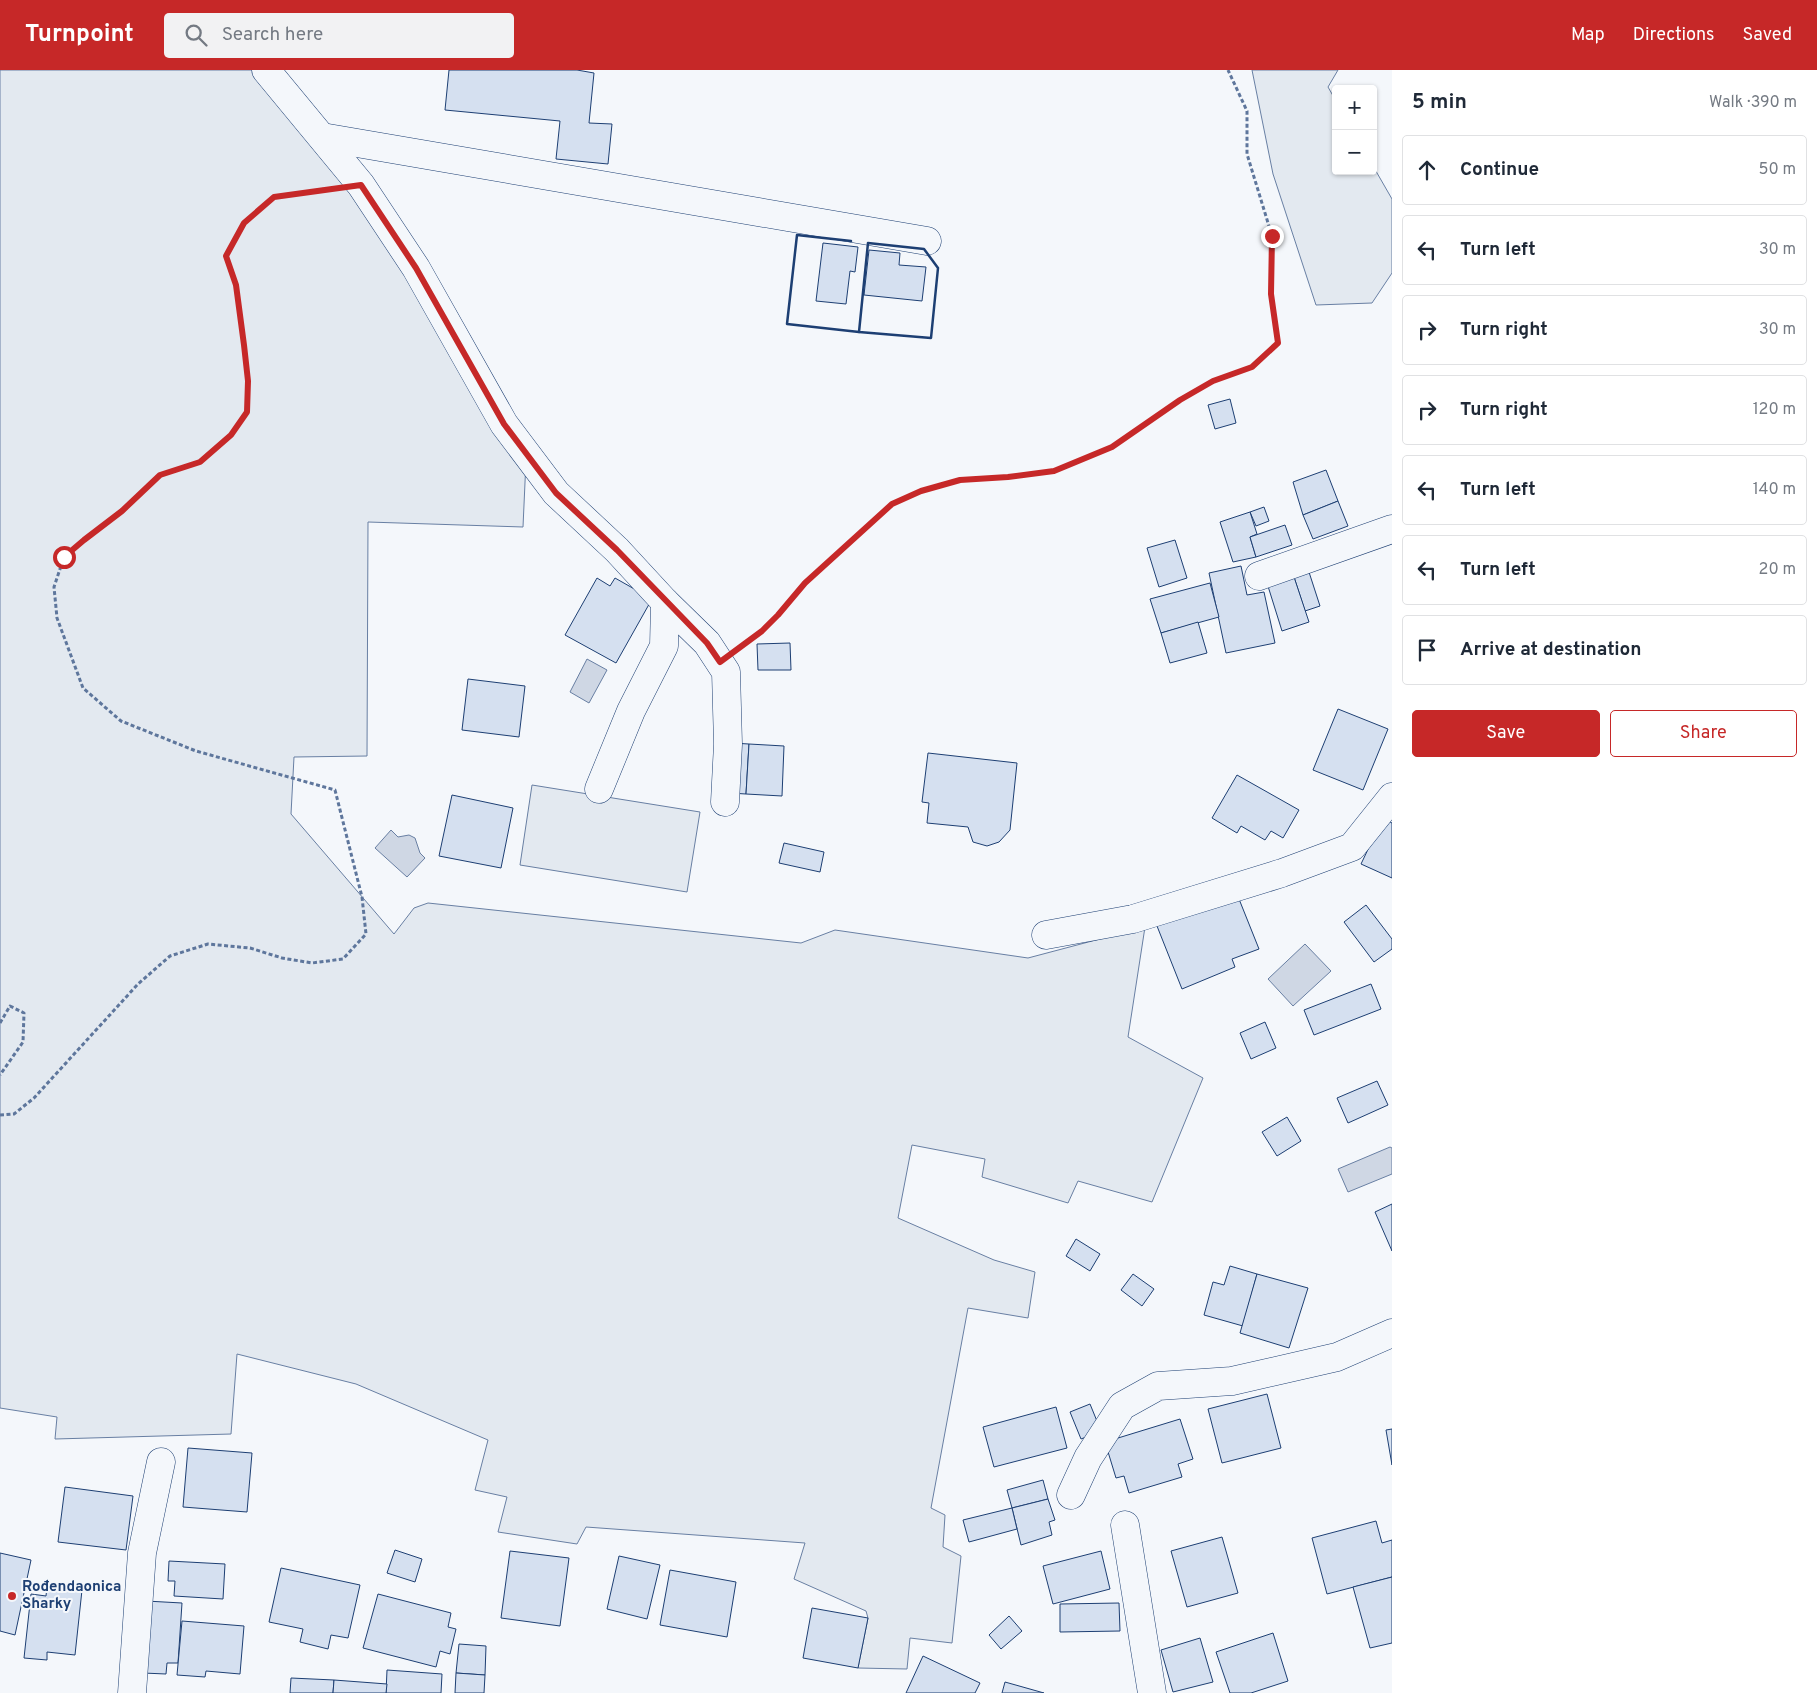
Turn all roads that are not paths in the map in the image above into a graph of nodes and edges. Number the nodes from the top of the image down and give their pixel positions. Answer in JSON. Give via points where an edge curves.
{"nodes":[{"id":1,"x":266,"y":70,"type":"edge"},
{"id":2,"x":322,"y":137,"type":"junction"},
{"id":3,"x":927,"y":241,"type":"dead end"},
{"id":4,"x":1392,"y":528,"type":"edge"},
{"id":5,"x":1259,"y":576,"type":"dead end"},
{"id":6,"x":666,"y":602,"type":"junction"},
{"id":7,"x":599,"y":789,"type":"dead end"},
{"id":8,"x":1392,"y":797,"type":"edge"},
{"id":9,"x":725,"y":802,"type":"dead end"},
{"id":10,"x":1046,"y":935,"type":"dead end"},
{"id":11,"x":1392,"y":1333,"type":"edge"},
{"id":12,"x":161,"y":1462,"type":"dead end"},
{"id":13,"x":1071,"y":1495,"type":"dead end"},
{"id":14,"x":1124,"y":1525,"type":"dead end"},
{"id":15,"x":132,"y":1693,"type":"edge"},
{"id":16,"x":1152,"y":1693,"type":"edge"}],
"edges":[{"from":1,"to":2,"type":"street"},
{"from":2,"to":3,"type":"street"},
{"from":2,"to":6,"type":"street","via":[[361,185],[416,268],[504,424],[556,493]]},
{"from":4,"to":5,"type":"street"},
{"from":6,"to":7,"type":"street","via":[[664,646],[631,711]]},
{"from":6,"to":9,"type":"street","via":[[707,643],[726,672],[728,744]]},
{"from":8,"to":10,"type":"street","via":[[1352,847],[1133,919]]},
{"from":11,"to":13,"type":"street","via":[[1337,1357],[1232,1381],[1158,1386],[1122,1406],[1088,1458]]},
{"from":12,"to":15,"type":"street","via":[[142,1553]]},
{"from":14,"to":16,"type":"street"}]}
